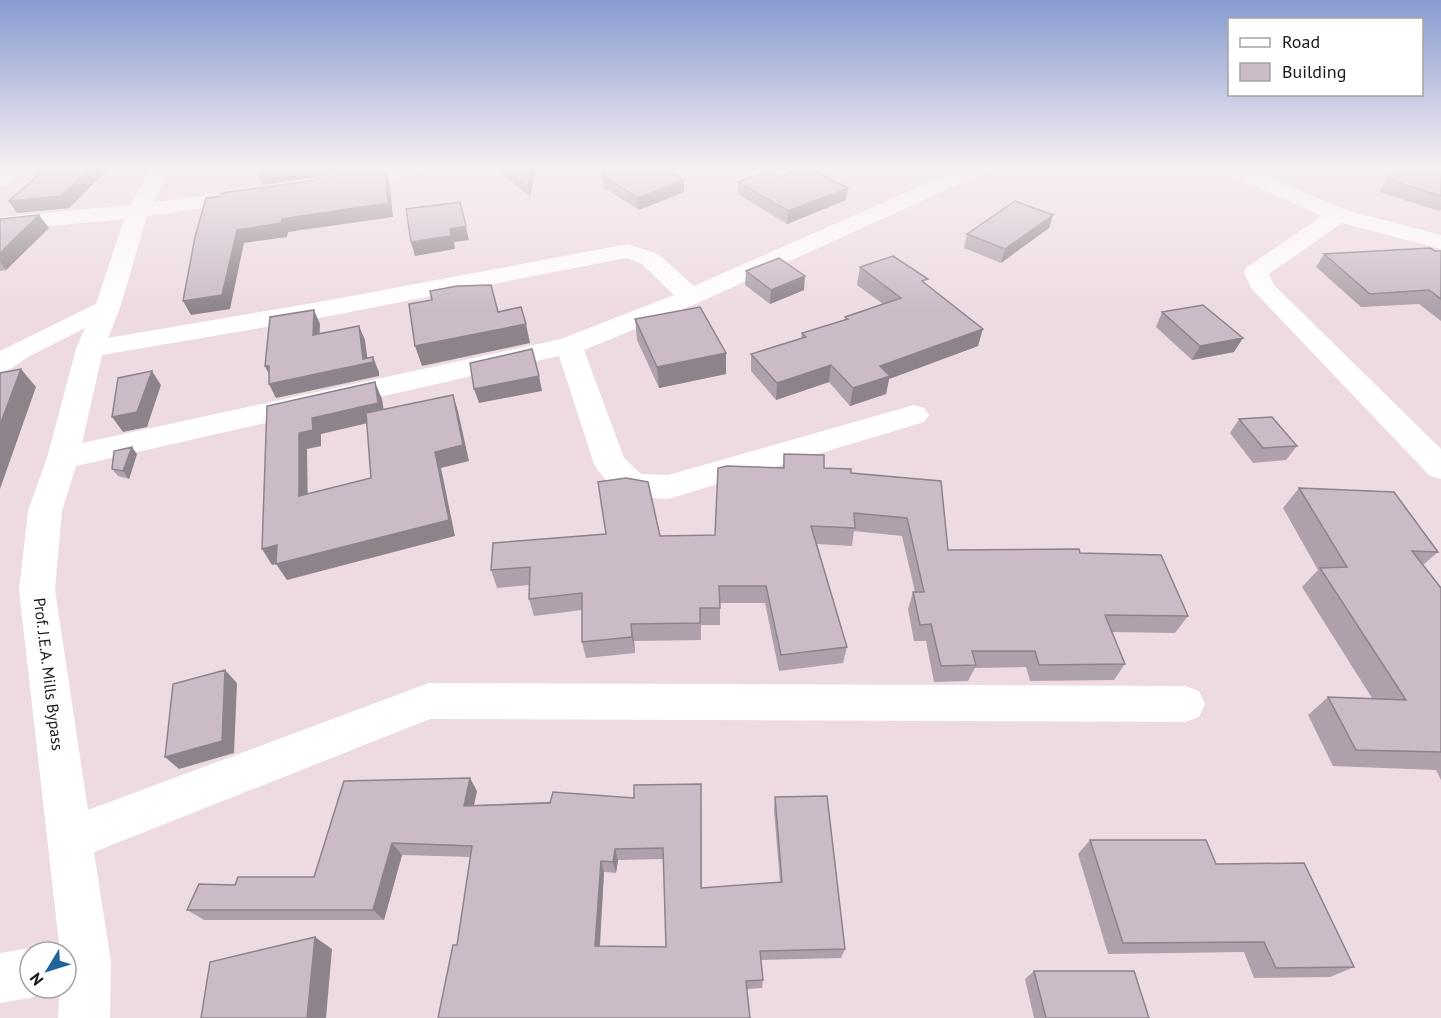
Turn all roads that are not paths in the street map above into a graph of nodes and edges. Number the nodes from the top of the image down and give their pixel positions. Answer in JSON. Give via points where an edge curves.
{"nodes":[{"id":1,"x":1338,"y":215,"type":"edge"},
{"id":2,"x":90,"y":216,"type":"edge"},
{"id":3,"x":137,"y":216,"type":"edge"},
{"id":4,"x":872,"y":216,"type":"edge"},
{"id":5,"x":1340,"y":216,"type":"edge"},
{"id":6,"x":0,"y":224,"type":"edge"},
{"id":7,"x":1441,"y":242,"type":"edge"},
{"id":8,"x":691,"y":297,"type":"junction"},
{"id":9,"x":106,"y":308,"type":"junction"},
{"id":10,"x":569,"y":346,"type":"junction"},
{"id":11,"x":90,"y":349,"type":"junction"},
{"id":12,"x":0,"y":363,"type":"edge"},
{"id":13,"x":914,"y":415,"type":"dead end"},
{"id":14,"x":63,"y":458,"type":"junction"},
{"id":15,"x":1441,"y":468,"type":"edge"},
{"id":16,"x":1185,"y":704,"type":"dead end"},
{"id":17,"x":70,"y":838,"type":"junction"},
{"id":18,"x":75,"y":940,"type":"edge"},
{"id":19,"x":18,"y":975,"type":"edge"},
{"id":20,"x":0,"y":978,"type":"edge"},
{"id":21,"x":78,"y":978,"type":"edge"},
{"id":22,"x":84,"y":1018,"type":"edge"}],
"edges":[{"from":1,"to":15,"type":"street","via":[[1257,272],[1263,288]]},
{"from":2,"to":6,"type":"street"},
{"from":3,"to":9,"type":"street","name":"Prof. J.E.A. Mills Bypass"},
{"from":4,"to":8,"type":"street"},
{"from":5,"to":7,"type":"street"},
{"from":8,"to":10,"type":"street"},
{"from":8,"to":11,"type":"street","via":[[650,259],[628,251]]},
{"from":9,"to":11,"type":"street","name":"Prof. J.E.A. Mills Bypass"},
{"from":9,"to":12,"type":"street"},
{"from":10,"to":13,"type":"street","via":[[610,464],[633,485],[668,486]]},
{"from":10,"to":14,"type":"street"},
{"from":11,"to":14,"type":"street","name":"Prof. J.E.A. Mills Bypass"},
{"from":14,"to":17,"type":"street","name":"Prof. J.E.A. Mills Bypass","via":[[45,511],[37,590]]},
{"from":16,"to":17,"type":"street","via":[[429,701]]},
{"from":17,"to":18,"type":"street","name":"Prof. J.E.A. Mills Bypass"},
{"from":19,"to":20,"type":"street"},
{"from":21,"to":22,"type":"street","name":"Prof. J.E.A. Mills Bypass"}]}
